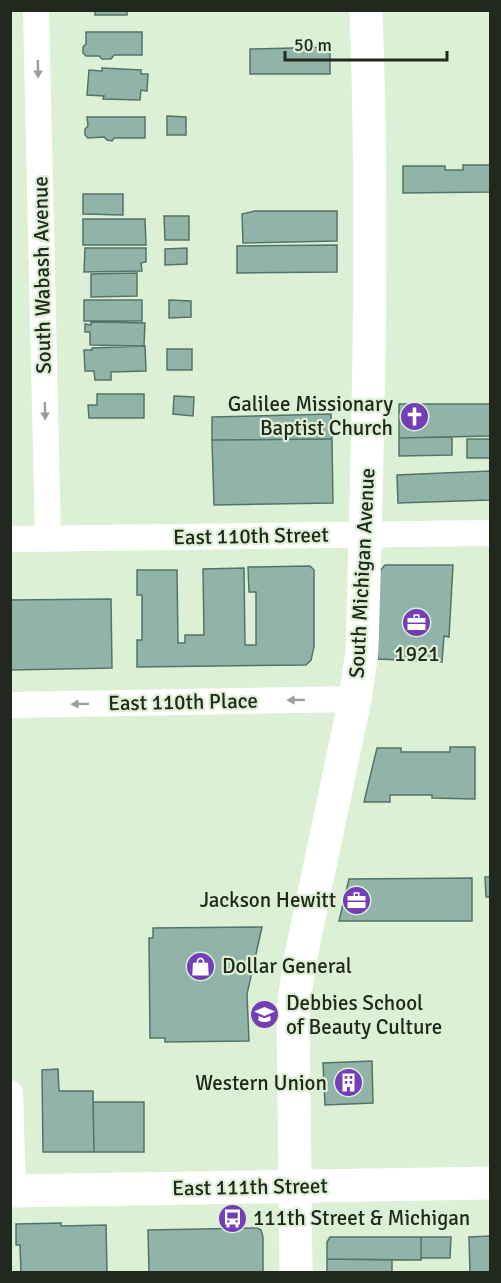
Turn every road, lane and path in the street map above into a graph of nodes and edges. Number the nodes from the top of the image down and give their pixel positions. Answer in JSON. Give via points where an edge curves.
{"nodes":[{"id":1,"x":36,"y":10,"type":"edge"},
{"id":2,"x":366,"y":10,"type":"edge"},
{"id":3,"x":490,"y":533,"type":"edge"},
{"id":4,"x":365,"y":535,"type":"junction"},
{"id":5,"x":10,"y":539,"type":"edge"},
{"id":6,"x":48,"y":539,"type":"junction"},
{"id":7,"x":355,"y":699,"type":"junction"},
{"id":8,"x":10,"y":705,"type":"edge"},
{"id":9,"x":10,"y":1093,"type":"edge"},
{"id":10,"x":490,"y":1183,"type":"edge"},
{"id":11,"x":295,"y":1186,"type":"junction"},
{"id":12,"x":12,"y":1191,"type":"edge"},
{"id":13,"x":296,"y":1272,"type":"edge"}],
"edges":[{"from":1,"to":6,"type":"street","name":"South Wabash Avenue","one_way":true},
{"from":2,"to":4,"type":"main road","name":"South Michigan Avenue","via":[[371,280]]},
{"from":3,"to":4,"type":"street","name":"East 110th Street"},
{"from":4,"to":6,"type":"street","name":"East 110th Street"},
{"from":4,"to":7,"type":"main road","name":"South Michigan Avenue","via":[[362,652]]},
{"from":5,"to":6,"type":"street","name":"East 110th Street"},
{"from":7,"to":8,"type":"street","name":"East 110th Place","one_way":true},
{"from":7,"to":11,"type":"main road","name":"South Michigan Avenue","via":[[299,965],[293,1011]]},
{"from":9,"to":12,"type":"street"},
{"from":10,"to":11,"type":"main road","name":"East 111th Street"},
{"from":11,"to":12,"type":"main road","name":"East 111th Street"},
{"from":11,"to":13,"type":"main road","name":"South Michigan Avenue"}]}
